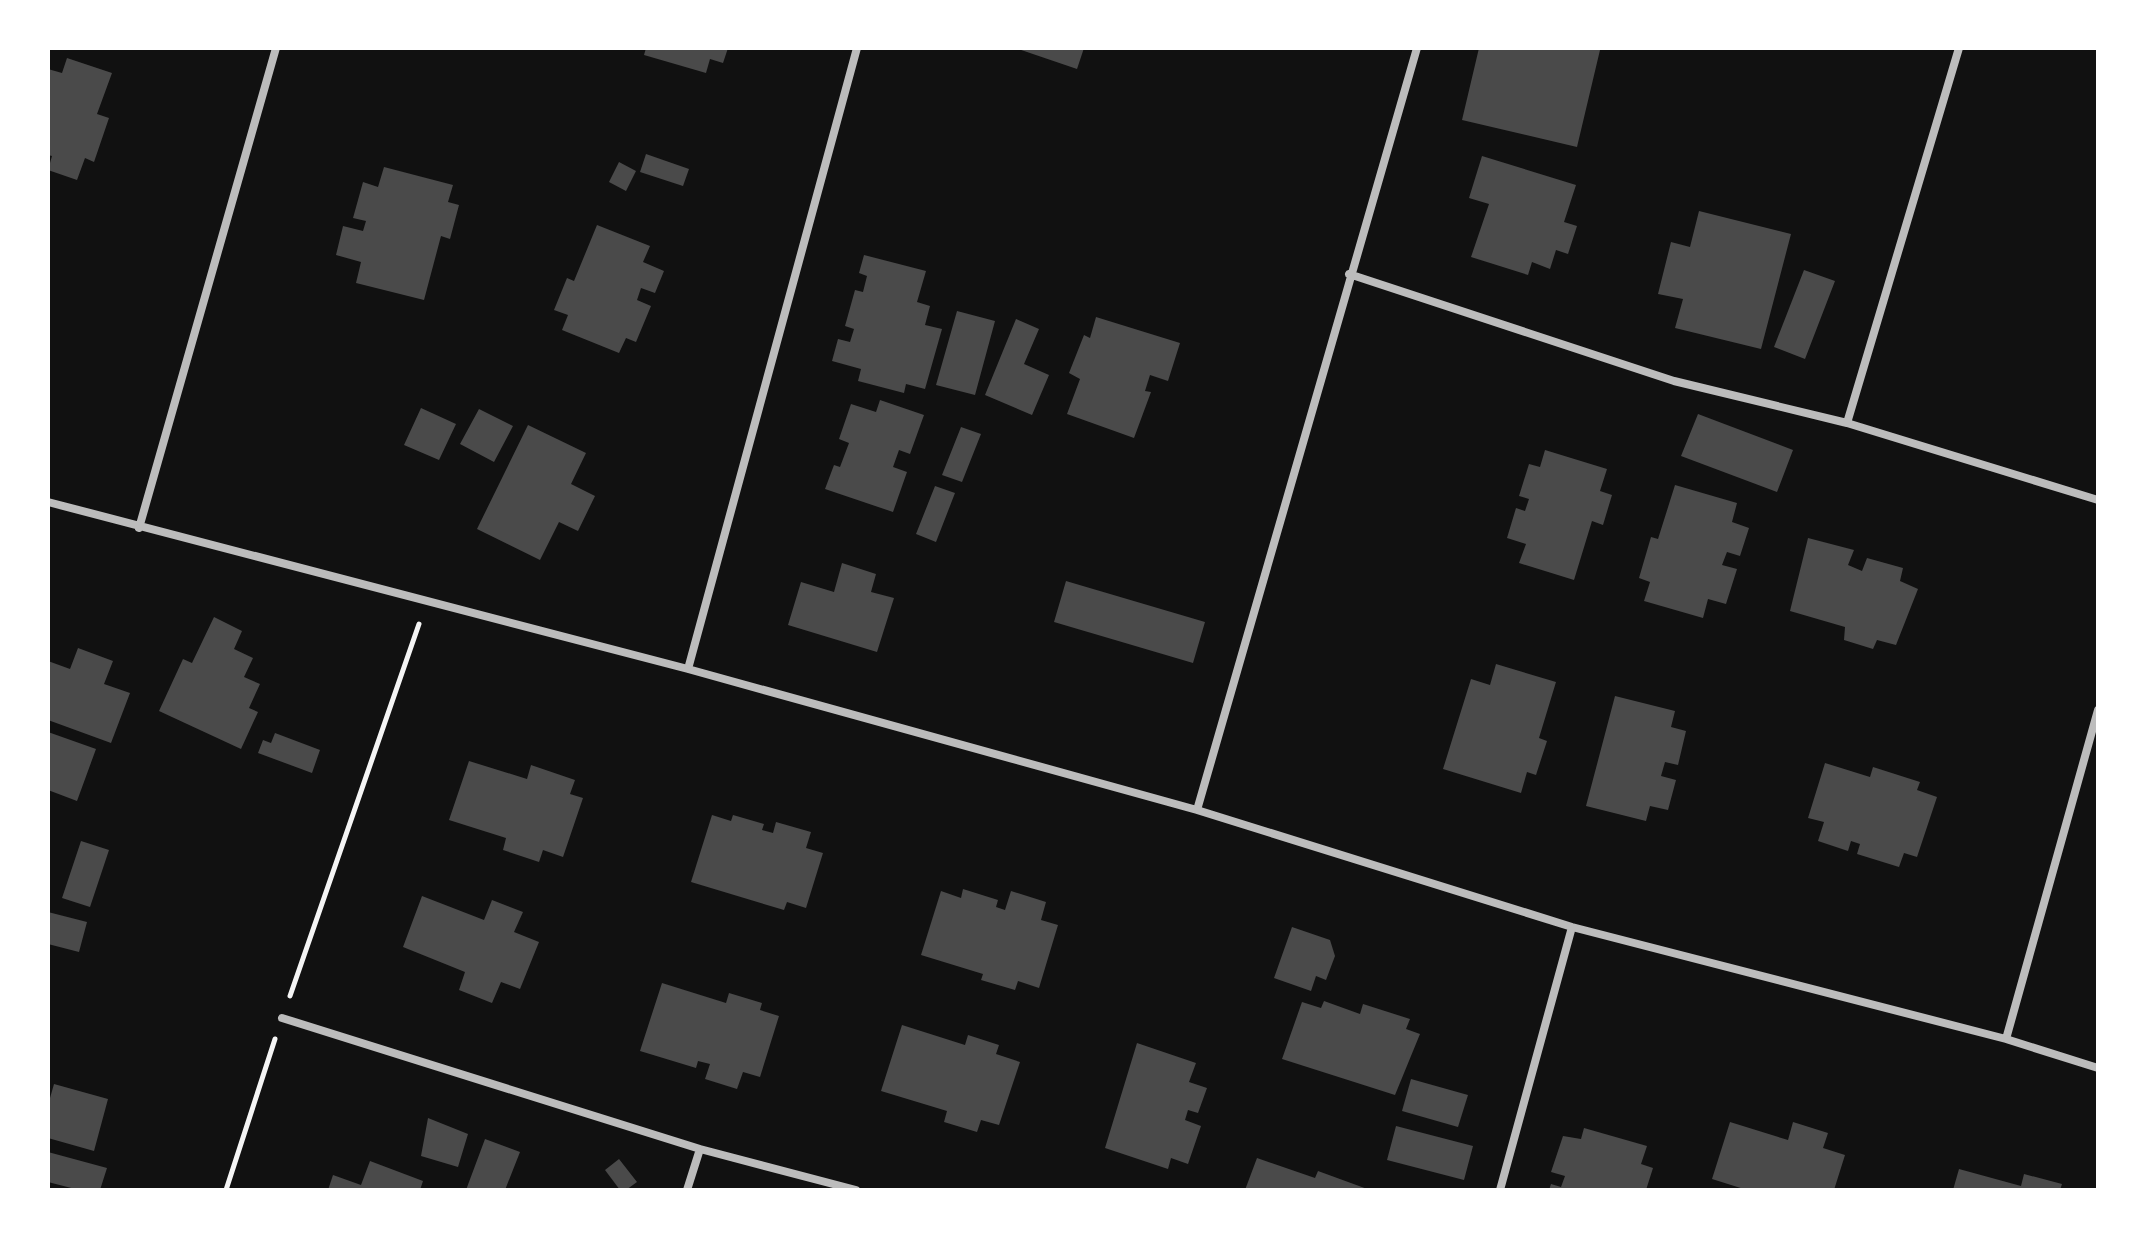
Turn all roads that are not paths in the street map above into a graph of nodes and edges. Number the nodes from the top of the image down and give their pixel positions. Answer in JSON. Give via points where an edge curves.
{"nodes":[{"id":1,"x":276,"y":48,"type":"edge"},
{"id":2,"x":857,"y":48,"type":"edge"},
{"id":3,"x":1417,"y":48,"type":"edge"},
{"id":4,"x":1959,"y":48,"type":"edge"},
{"id":5,"x":1349,"y":274,"type":"junction"},
{"id":6,"x":1847,"y":423,"type":"junction"},
{"id":7,"x":2098,"y":500,"type":"edge"},
{"id":8,"x":48,"y":502,"type":"edge"},
{"id":9,"x":139,"y":528,"type":"junction"},
{"id":10,"x":688,"y":669,"type":"junction"},
{"id":11,"x":2098,"y":710,"type":"edge"},
{"id":12,"x":1197,"y":810,"type":"junction"},
{"id":13,"x":1572,"y":927,"type":"junction"},
{"id":14,"x":282,"y":1018,"type":"road end"},
{"id":15,"x":2006,"y":1039,"type":"junction"},
{"id":16,"x":2098,"y":1068,"type":"edge"},
{"id":17,"x":700,"y":1149,"type":"junction"},
{"id":18,"x":687,"y":1190,"type":"edge"},
{"id":19,"x":856,"y":1190,"type":"edge"},
{"id":20,"x":1500,"y":1190,"type":"edge"}],
"edges":[{"from":1,"to":9,"type":"street"},
{"from":2,"to":10,"type":"street"},
{"from":3,"to":5,"type":"street"},
{"from":4,"to":6,"type":"street"},
{"from":5,"to":6,"type":"street","via":[[1674,381]]},
{"from":5,"to":12,"type":"street"},
{"from":6,"to":7,"type":"street"},
{"from":8,"to":9,"type":"street"},
{"from":9,"to":10,"type":"street"},
{"from":10,"to":12,"type":"street"},
{"from":11,"to":15,"type":"street"},
{"from":12,"to":13,"type":"street"},
{"from":13,"to":15,"type":"street"},
{"from":13,"to":20,"type":"street"},
{"from":14,"to":17,"type":"street"},
{"from":15,"to":16,"type":"street"},
{"from":17,"to":18,"type":"street"},
{"from":17,"to":19,"type":"street"}]}
